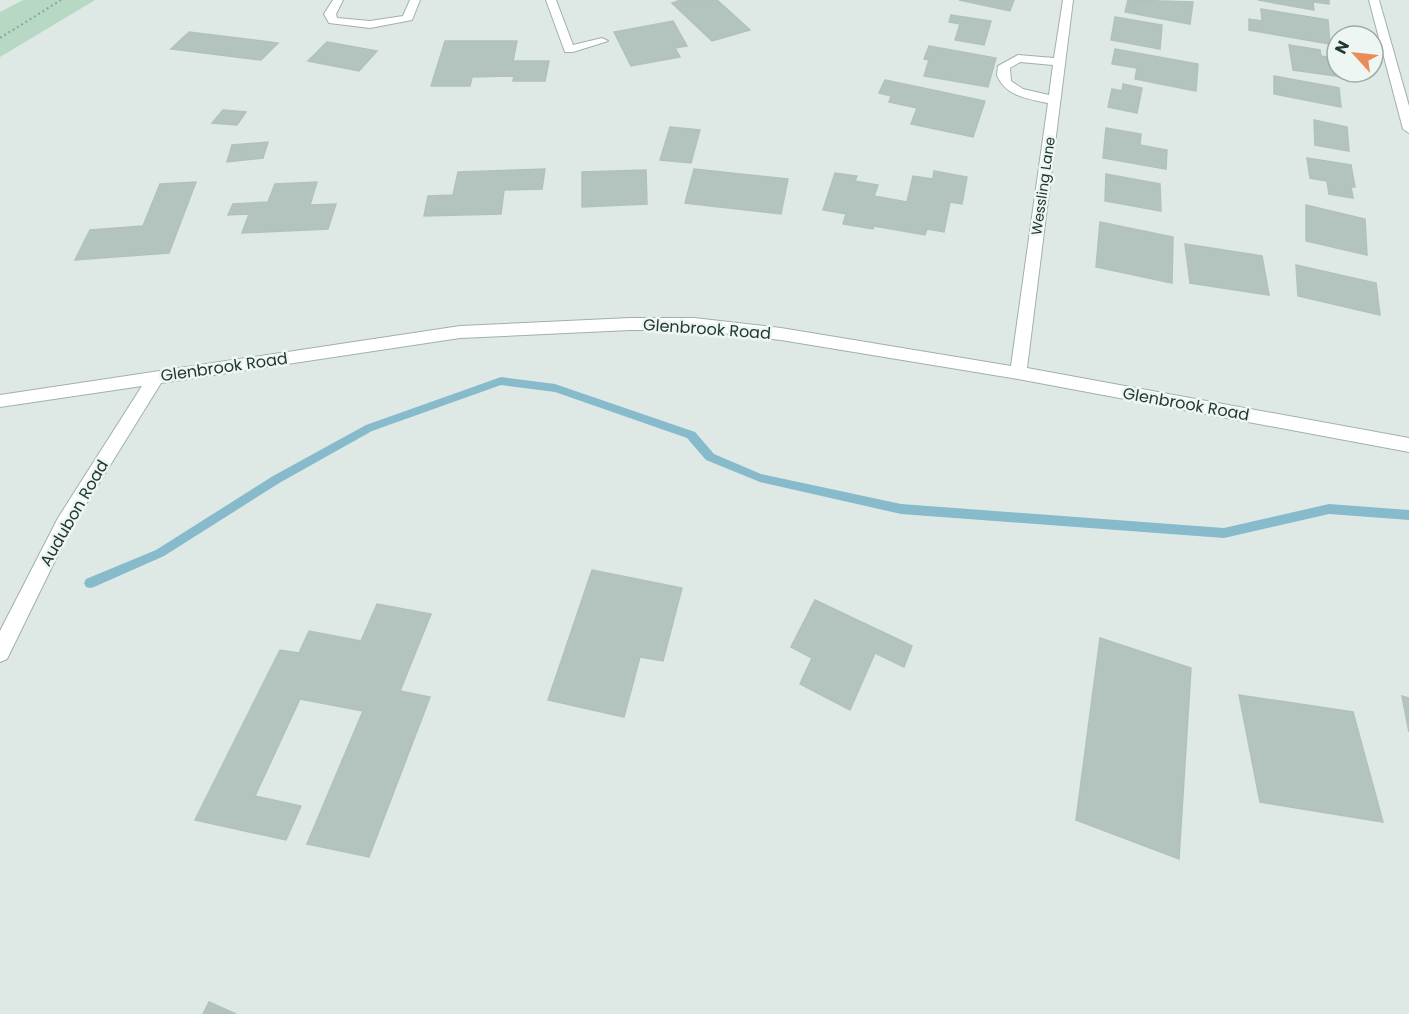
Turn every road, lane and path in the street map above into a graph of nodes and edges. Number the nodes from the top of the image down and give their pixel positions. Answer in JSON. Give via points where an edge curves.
{"nodes":[{"id":1,"x":61,"y":0,"type":"edge"},
{"id":2,"x":338,"y":0,"type":"edge"},
{"id":3,"x":415,"y":0,"type":"edge"},
{"id":4,"x":550,"y":0,"type":"edge"},
{"id":5,"x":1068,"y":0,"type":"edge"},
{"id":6,"x":1374,"y":0,"type":"edge"},
{"id":7,"x":0,"y":38,"type":"edge"},
{"id":8,"x":602,"y":41,"type":"dead end"},
{"id":9,"x":1060,"y":62,"type":"junction"},
{"id":10,"x":1054,"y":100,"type":"junction"},
{"id":11,"x":1409,"y":129,"type":"edge"},
{"id":12,"x":1018,"y":373,"type":"junction"},
{"id":13,"x":156,"y":377,"type":"junction"},
{"id":14,"x":0,"y":400,"type":"edge"},
{"id":15,"x":1409,"y":445,"type":"edge"},
{"id":16,"x":0,"y":652,"type":"edge"}],
"edges":[{"from":1,"to":7,"type":"path"},
{"from":2,"to":3,"type":"street","via":[[330,14],[333,21],[353,24],[391,24],[408,18]]},
{"from":4,"to":8,"type":"street","via":[[568,50]]},
{"from":5,"to":9,"type":"street","name":"Wessling Lane"},
{"from":6,"to":11,"type":"street"},
{"from":9,"to":10,"type":"street","name":"Wessling Lane"},
{"from":9,"to":10,"type":"street","via":[[1018,58],[1004,66],[1001,74],[1003,81],[1015,90]]},
{"from":10,"to":12,"type":"street","name":"Wessling Lane"},
{"from":12,"to":13,"type":"street","name":"Glenbrook Road","via":[[781,334],[694,324],[630,324],[460,332]]},
{"from":12,"to":15,"type":"street","name":"Glenbrook Road"},
{"from":13,"to":14,"type":"street","name":"Glenbrook Road"},
{"from":13,"to":16,"type":"street","name":"Audubon Road","via":[[64,524]]}]}
